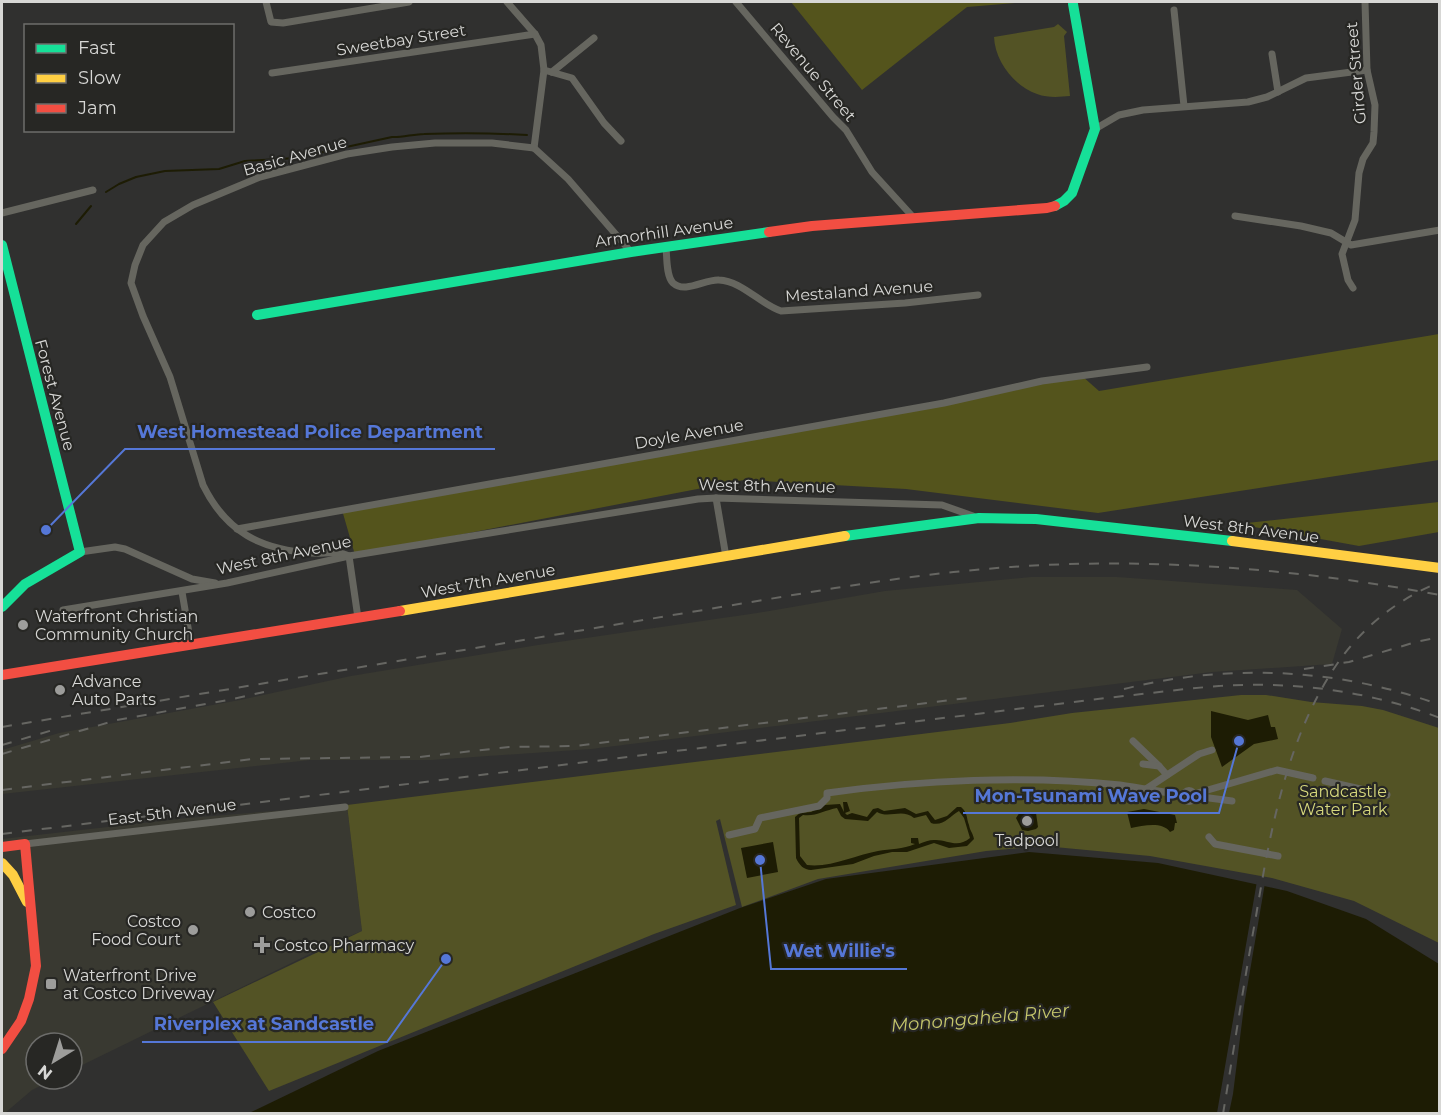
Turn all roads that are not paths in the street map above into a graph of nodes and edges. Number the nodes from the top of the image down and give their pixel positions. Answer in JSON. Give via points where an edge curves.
{"nodes":[{"id":1,"x":266,"y":2,"type":"edge"},
{"id":2,"x":409,"y":2,"type":"edge"},
{"id":3,"x":507,"y":2,"type":"edge"},
{"id":4,"x":736,"y":2,"type":"edge"},
{"id":5,"x":1365,"y":2,"type":"edge"},
{"id":6,"x":1073,"y":4,"type":"dead end"},
{"id":7,"x":1174,"y":10,"type":"dead end"},
{"id":8,"x":535,"y":34,"type":"junction"},
{"id":9,"x":594,"y":38,"type":"dead end"},
{"id":10,"x":1272,"y":54,"type":"dead end"},
{"id":11,"x":1367,"y":70,"type":"junction"},
{"id":12,"x":548,"y":71,"type":"junction"},
{"id":13,"x":272,"y":73,"type":"dead end"},
{"id":14,"x":1278,"y":92,"type":"junction"},
{"id":15,"x":1184,"y":106,"type":"junction"},
{"id":16,"x":1095,"y":129,"type":"junction"},
{"id":17,"x":621,"y":141,"type":"dead end"},
{"id":18,"x":534,"y":147,"type":"junction"},
{"id":19,"x":93,"y":190,"type":"dead end"},
{"id":20,"x":2,"y":213,"type":"edge"},
{"id":21,"x":1235,"y":216,"type":"dead end"},
{"id":22,"x":913,"y":217,"type":"junction"},
{"id":23,"x":1440,"y":230,"type":"edge"},
{"id":24,"x":1346,"y":244,"type":"junction"},
{"id":25,"x":2,"y":245,"type":"edge"},
{"id":26,"x":666,"y":247,"type":"junction"},
{"id":27,"x":631,"y":252,"type":"junction"},
{"id":28,"x":1353,"y":288,"type":"dead end"},
{"id":29,"x":978,"y":295,"type":"dead end"},
{"id":30,"x":257,"y":315,"type":"dead end"},
{"id":31,"x":1146,"y":367,"type":"dead end"},
{"id":32,"x":716,"y":498,"type":"junction"},
{"id":33,"x":979,"y":518,"type":"junction"},
{"id":34,"x":237,"y":529,"type":"junction"},
{"id":35,"x":80,"y":552,"type":"junction"},
{"id":36,"x":349,"y":556,"type":"junction"},
{"id":37,"x":726,"y":557,"type":"junction"},
{"id":38,"x":1440,"y":568,"type":"edge"},
{"id":39,"x":227,"y":583,"type":"junction"},
{"id":40,"x":182,"y":592,"type":"junction"},
{"id":41,"x":2,"y":607,"type":"edge"},
{"id":42,"x":63,"y":610,"type":"dead end"},
{"id":43,"x":358,"y":618,"type":"junction"},
{"id":44,"x":191,"y":645,"type":"junction"},
{"id":45,"x":2,"y":675,"type":"edge"},
{"id":46,"x":1133,"y":741,"type":"dead end"},
{"id":47,"x":1212,"y":750,"type":"dead end"},
{"id":48,"x":1143,"y":765,"type":"dead end"},
{"id":49,"x":1159,"y":766,"type":"junction"},
{"id":50,"x":1167,"y":775,"type":"junction"},
{"id":51,"x":1313,"y":778,"type":"dead end"},
{"id":52,"x":1325,"y":781,"type":"dead end"},
{"id":53,"x":1217,"y":787,"type":"junction"},
{"id":54,"x":1146,"y":789,"type":"junction"},
{"id":55,"x":1194,"y":795,"type":"junction"},
{"id":56,"x":1387,"y":795,"type":"dead end"},
{"id":57,"x":1220,"y":799,"type":"junction"},
{"id":58,"x":1232,"y":801,"type":"dead end"},
{"id":59,"x":345,"y":807,"type":"dead end"},
{"id":60,"x":729,"y":835,"type":"dead end"},
{"id":61,"x":1209,"y":837,"type":"dead end"},
{"id":62,"x":25,"y":844,"type":"junction"},
{"id":63,"x":2,"y":848,"type":"edge"},
{"id":64,"x":1278,"y":856,"type":"dead end"},
{"id":65,"x":2,"y":863,"type":"edge"},
{"id":66,"x":31,"y":909,"type":"junction"},
{"id":67,"x":2,"y":1049,"type":"edge"}],
"edges":[{"from":1,"to":2,"type":"street","via":[[271,22],[283,23]]},
{"from":3,"to":8,"type":"street"},
{"from":4,"to":22,"type":"street","name":"Revenue Street","via":[[846,130],[872,172]]},
{"from":5,"to":11,"type":"street","name":"Girder Street"},
{"from":6,"to":16,"type":"street"},
{"from":7,"to":15,"type":"street"},
{"from":8,"to":12,"type":"street"},
{"from":8,"to":13,"type":"street","name":"Sweetbay Street"},
{"from":9,"to":12,"type":"street"},
{"from":10,"to":14,"type":"street"},
{"from":11,"to":14,"type":"street","via":[[1306,78]]},
{"from":11,"to":24,"type":"street","name":"Girder Street","via":[[1375,105],[1373,143],[1359,173],[1357,212]]},
{"from":12,"to":17,"type":"street","via":[[573,78]]},
{"from":12,"to":18,"type":"street"},
{"from":14,"to":15,"type":"street","via":[[1248,102]]},
{"from":15,"to":16,"type":"street","via":[[1119,115]]},
{"from":16,"to":22,"type":"street","name":"Armorhill Avenue","via":[[1072,193],[1064,202],[1047,208]]},
{"from":18,"to":27,"type":"street","via":[[568,179]]},
{"from":18,"to":34,"type":"street","name":"Basic Avenue","via":[[435,143],[347,154],[260,177],[193,205],[164,222],[143,245],[131,283],[170,377],[203,485]]},
{"from":19,"to":20,"type":"street"},
{"from":21,"to":24,"type":"street","via":[[1301,226],[1330,234]]},
{"from":22,"to":26,"type":"street","name":"Armorhill Avenue","via":[[812,226]]},
{"from":23,"to":24,"type":"street"},
{"from":24,"to":28,"type":"street","name":"Girder Street","via":[[1342,254]]},
{"from":25,"to":35,"type":"street","name":"Forest Avenue"},
{"from":26,"to":27,"type":"street","name":"Armorhill Avenue"},
{"from":26,"to":29,"type":"street","name":"Mestaland Avenue","via":[[672,283],[687,287],[717,280],[729,282],[781,311]]},
{"from":27,"to":30,"type":"street","name":"Armorhill Avenue"},
{"from":31,"to":34,"type":"street","name":"Doyle Avenue","via":[[1042,381],[921,407]]},
{"from":32,"to":33,"type":"street","name":"West 8th Avenue","via":[[942,505]]},
{"from":32,"to":36,"type":"street","name":"West 8th Avenue"},
{"from":32,"to":37,"type":"street"},
{"from":33,"to":37,"type":"street","name":"West 7th Avenue"},
{"from":33,"to":38,"type":"street","name":"West 8th Avenue","via":[[1036,519]]},
{"from":34,"to":36,"type":"street","name":"Basic Avenue","via":[[254,542],[281,549]]},
{"from":35,"to":39,"type":"street","via":[[124,549],[192,579]]},
{"from":35,"to":41,"type":"street","via":[[25,584]]},
{"from":36,"to":39,"type":"street","name":"West 8th Avenue"},
{"from":36,"to":43,"type":"street"},
{"from":37,"to":43,"type":"street","name":"West 7th Avenue"},
{"from":39,"to":40,"type":"street","name":"West 8th Avenue"},
{"from":40,"to":42,"type":"street","name":"West 8th Avenue"},
{"from":40,"to":44,"type":"street"},
{"from":43,"to":44,"type":"street","name":"West 7th Avenue"},
{"from":44,"to":45,"type":"street","name":"West 7th Avenue"},
{"from":46,"to":49,"type":"street"},
{"from":47,"to":50,"type":"street"},
{"from":48,"to":49,"type":"street"},
{"from":49,"to":50,"type":"street"},
{"from":50,"to":54,"type":"street"},
{"from":51,"to":53,"type":"street","via":[[1276,770]]},
{"from":52,"to":56,"type":"street"},
{"from":53,"to":55,"type":"street"},
{"from":53,"to":57,"type":"street"},
{"from":54,"to":55,"type":"street","via":[[1183,795],[1188,790]]},
{"from":54,"to":60,"type":"street","via":[[1092,783],[979,780],[860,789],[827,793],[819,806],[760,818],[755,829]]},
{"from":55,"to":57,"type":"street"},
{"from":57,"to":58,"type":"street"},
{"from":59,"to":62,"type":"street","name":"East 5th Avenue"},
{"from":61,"to":64,"type":"street","via":[[1215,844]]},
{"from":62,"to":63,"type":"street","name":"East 5th Avenue"},
{"from":62,"to":66,"type":"street"},
{"from":65,"to":66,"type":"street"},
{"from":66,"to":67,"type":"street","via":[[34,982],[21,1021]]}]}
